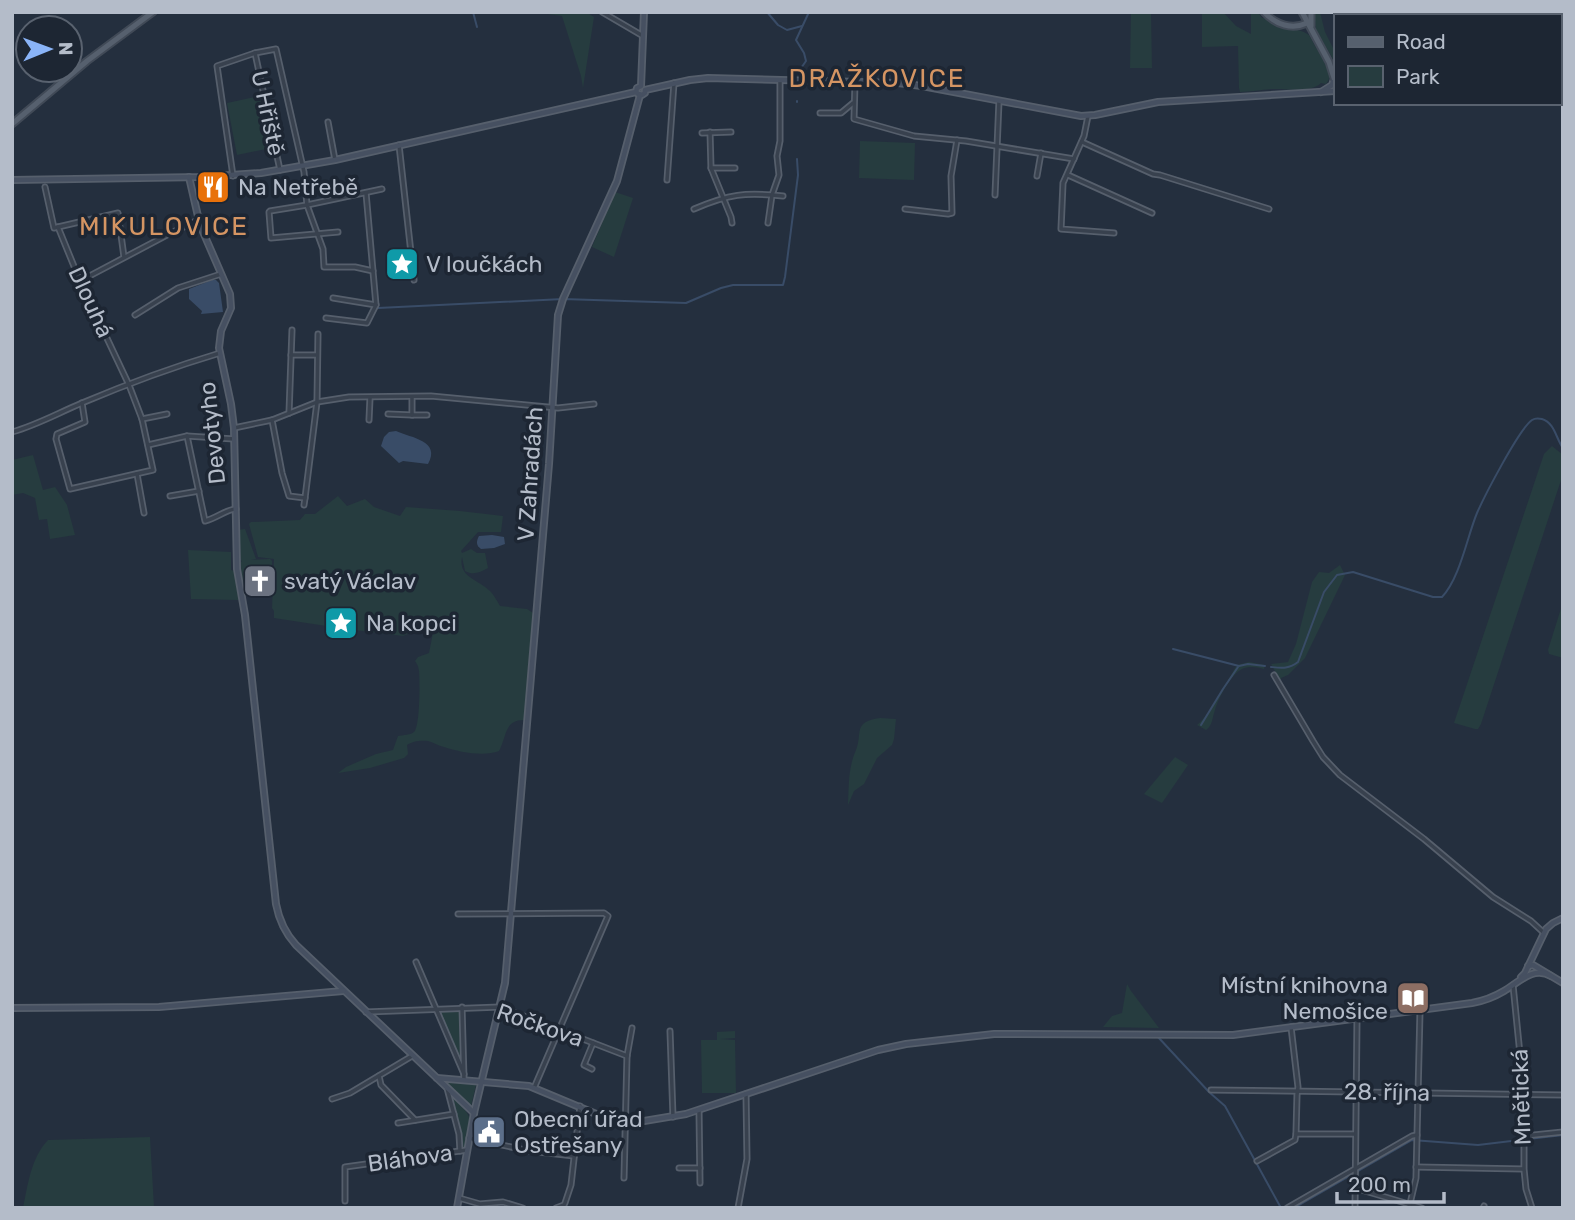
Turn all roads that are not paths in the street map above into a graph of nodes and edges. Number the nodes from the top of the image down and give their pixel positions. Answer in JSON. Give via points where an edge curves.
{"nodes":[{"id":1,"x":153,"y":12,"type":"edge"},
{"id":2,"x":602,"y":12,"type":"edge"},
{"id":3,"x":645,"y":12,"type":"edge"},
{"id":4,"x":1264,"y":12,"type":"edge"},
{"id":5,"x":1302,"y":12,"type":"edge"},
{"id":6,"x":1311,"y":12,"type":"edge"},
{"id":7,"x":1307,"y":23,"type":"junction"},
{"id":8,"x":1311,"y":29,"type":"junction"},
{"id":9,"x":643,"y":36,"type":"junction"},
{"id":10,"x":255,"y":53,"type":"junction"},
{"id":11,"x":1329,"y":62,"type":"junction"},
{"id":12,"x":1334,"y":68,"type":"edge"},
{"id":13,"x":1334,"y":74,"type":"edge"},
{"id":14,"x":780,"y":80,"type":"junction"},
{"id":15,"x":855,"y":82,"type":"junction"},
{"id":16,"x":674,"y":83,"type":"junction"},
{"id":17,"x":643,"y":88,"type":"junction"},
{"id":18,"x":1334,"y":89,"type":"edge"},
{"id":19,"x":638,"y":93,"type":"junction"},
{"id":20,"x":999,"y":102,"type":"junction"},
{"id":21,"x":853,"y":103,"type":"junction"},
{"id":22,"x":820,"y":113,"type":"dead end"},
{"id":23,"x":1088,"y":116,"type":"junction"},
{"id":24,"x":328,"y":122,"type":"dead end"},
{"id":25,"x":12,"y":124,"type":"edge"},
{"id":26,"x":710,"y":132,"type":"junction"},
{"id":27,"x":731,"y":132,"type":"dead end"},
{"id":28,"x":702,"y":133,"type":"dead end"},
{"id":29,"x":957,"y":140,"type":"junction"},
{"id":30,"x":1082,"y":142,"type":"junction"},
{"id":31,"x":399,"y":145,"type":"junction"},
{"id":32,"x":996,"y":145,"type":"junction"},
{"id":33,"x":1041,"y":153,"type":"junction"},
{"id":34,"x":1074,"y":159,"type":"junction"},
{"id":35,"x":335,"y":160,"type":"junction"},
{"id":36,"x":302,"y":167,"type":"junction"},
{"id":37,"x":711,"y":168,"type":"junction"},
{"id":38,"x":735,"y":168,"type":"dead end"},
{"id":39,"x":280,"y":170,"type":"junction"},
{"id":40,"x":1067,"y":175,"type":"junction"},
{"id":41,"x":233,"y":176,"type":"junction"},
{"id":42,"x":1037,"y":176,"type":"dead end"},
{"id":43,"x":188,"y":177,"type":"junction"},
{"id":44,"x":12,"y":180,"type":"edge"},
{"id":45,"x":667,"y":180,"type":"dead end"},
{"id":46,"x":45,"y":187,"type":"dead end"},
{"id":47,"x":382,"y":189,"type":"dead end"},
{"id":48,"x":366,"y":193,"type":"junction"},
{"id":49,"x":772,"y":195,"type":"junction"},
{"id":50,"x":995,"y":195,"type":"dead end"},
{"id":51,"x":723,"y":197,"type":"junction"},
{"id":52,"x":783,"y":197,"type":"dead end"},
{"id":53,"x":307,"y":205,"type":"junction"},
{"id":54,"x":694,"y":209,"type":"dead end"},
{"id":55,"x":905,"y":209,"type":"dead end"},
{"id":56,"x":1269,"y":209,"type":"dead end"},
{"id":57,"x":1152,"y":213,"type":"dead end"},
{"id":58,"x":198,"y":220,"type":"junction"},
{"id":59,"x":732,"y":223,"type":"dead end"},
{"id":60,"x":768,"y":223,"type":"dead end"},
{"id":61,"x":58,"y":227,"type":"junction"},
{"id":62,"x":338,"y":232,"type":"dead end"},
{"id":63,"x":1114,"y":233,"type":"dead end"},
{"id":64,"x":317,"y":234,"type":"junction"},
{"id":65,"x":124,"y":258,"type":"junction"},
{"id":66,"x":373,"y":271,"type":"junction"},
{"id":67,"x":221,"y":274,"type":"junction"},
{"id":68,"x":414,"y":280,"type":"dead end"},
{"id":69,"x":80,"y":281,"type":"junction"},
{"id":70,"x":333,"y":298,"type":"dead end"},
{"id":71,"x":376,"y":305,"type":"junction"},
{"id":72,"x":135,"y":316,"type":"dead end"},
{"id":73,"x":326,"y":318,"type":"dead end"},
{"id":74,"x":292,"y":330,"type":"dead end"},
{"id":75,"x":318,"y":334,"type":"dead end"},
{"id":76,"x":220,"y":353,"type":"junction"},
{"id":77,"x":291,"y":355,"type":"junction"},
{"id":78,"x":317,"y":355,"type":"junction"},
{"id":79,"x":129,"y":385,"type":"junction"},
{"id":80,"x":412,"y":397,"type":"junction"},
{"id":81,"x":370,"y":398,"type":"junction"},
{"id":82,"x":317,"y":402,"type":"junction"},
{"id":83,"x":82,"y":403,"type":"junction"},
{"id":84,"x":594,"y":404,"type":"dead end"},
{"id":85,"x":553,"y":408,"type":"junction"},
{"id":86,"x":289,"y":412,"type":"junction"},
{"id":87,"x":167,"y":414,"type":"dead end"},
{"id":88,"x":388,"y":414,"type":"dead end"},
{"id":89,"x":412,"y":415,"type":"junction"},
{"id":90,"x":427,"y":415,"type":"dead end"},
{"id":91,"x":142,"y":419,"type":"junction"},
{"id":92,"x":272,"y":420,"type":"junction"},
{"id":93,"x":369,"y":420,"type":"dead end"},
{"id":94,"x":234,"y":428,"type":"junction"},
{"id":95,"x":12,"y":432,"type":"edge"},
{"id":96,"x":187,"y":436,"type":"junction"},
{"id":97,"x":234,"y":439,"type":"junction"},
{"id":98,"x":148,"y":445,"type":"junction"},
{"id":99,"x":137,"y":474,"type":"junction"},
{"id":100,"x":199,"y":491,"type":"junction"},
{"id":101,"x":170,"y":496,"type":"dead end"},
{"id":102,"x":305,"y":498,"type":"junction"},
{"id":103,"x":304,"y":505,"type":"dead end"},
{"id":104,"x":236,"y":509,"type":"junction"},
{"id":105,"x":144,"y":513,"type":"dead end"},
{"id":106,"x":1274,"y":674,"type":"dead end"},
{"id":107,"x":458,"y":914,"type":"dead end"},
{"id":108,"x":511,"y":914,"type":"junction"},
{"id":109,"x":1563,"y":918,"type":"edge"},
{"id":110,"x":1544,"y":933,"type":"junction"},
{"id":111,"x":1535,"y":951,"type":"junction"},
{"id":112,"x":416,"y":962,"type":"dead end"},
{"id":113,"x":1534,"y":966,"type":"junction"},
{"id":114,"x":1526,"y":968,"type":"junction"},
{"id":115,"x":1533,"y":974,"type":"junction"},
{"id":116,"x":1551,"y":976,"type":"junction"},
{"id":117,"x":1563,"y":983,"type":"edge"},
{"id":118,"x":1514,"y":984,"type":"junction"},
{"id":119,"x":344,"y":990,"type":"junction"},
{"id":120,"x":462,"y":1007,"type":"junction"},
{"id":121,"x":500,"y":1007,"type":"junction"},
{"id":122,"x":12,"y":1008,"type":"edge"},
{"id":123,"x":436,"y":1009,"type":"junction"},
{"id":124,"x":1420,"y":1011,"type":"junction"},
{"id":125,"x":366,"y":1012,"type":"junction"},
{"id":126,"x":1357,"y":1019,"type":"junction"},
{"id":127,"x":1291,"y":1027,"type":"junction"},
{"id":128,"x":632,"y":1028,"type":"dead end"},
{"id":129,"x":559,"y":1029,"type":"junction"},
{"id":130,"x":670,"y":1031,"type":"dead end"},
{"id":131,"x":593,"y":1043,"type":"junction"},
{"id":132,"x":412,"y":1056,"type":"junction"},
{"id":133,"x":627,"y":1056,"type":"junction"},
{"id":134,"x":592,"y":1069,"type":"dead end"},
{"id":135,"x":379,"y":1076,"type":"junction"},
{"id":136,"x":464,"y":1077,"type":"junction"},
{"id":137,"x":436,"y":1078,"type":"junction"},
{"id":138,"x":482,"y":1081,"type":"junction"},
{"id":139,"x":447,"y":1088,"type":"junction"},
{"id":140,"x":534,"y":1088,"type":"junction"},
{"id":141,"x":1211,"y":1090,"type":"dead end"},
{"id":142,"x":1298,"y":1091,"type":"junction"},
{"id":143,"x":1356,"y":1091,"type":"junction"},
{"id":144,"x":1418,"y":1092,"type":"junction"},
{"id":145,"x":746,"y":1094,"type":"junction"},
{"id":146,"x":1524,"y":1094,"type":"junction"},
{"id":147,"x":1563,"y":1094,"type":"edge"},
{"id":148,"x":332,"y":1099,"type":"dead end"},
{"id":149,"x":580,"y":1106,"type":"junction"},
{"id":150,"x":699,"y":1110,"type":"junction"},
{"id":151,"x":474,"y":1113,"type":"junction"},
{"id":152,"x":454,"y":1114,"type":"junction"},
{"id":153,"x":674,"y":1117,"type":"junction"},
{"id":154,"x":415,"y":1120,"type":"junction"},
{"id":155,"x":627,"y":1122,"type":"junction"},
{"id":156,"x":398,"y":1123,"type":"dead end"},
{"id":157,"x":1563,"y":1132,"type":"edge"},
{"id":158,"x":1296,"y":1134,"type":"junction"},
{"id":159,"x":1356,"y":1134,"type":"junction"},
{"id":160,"x":1417,"y":1136,"type":"junction"},
{"id":161,"x":1524,"y":1136,"type":"junction"},
{"id":162,"x":469,"y":1138,"type":"junction"},
{"id":163,"x":467,"y":1150,"type":"junction"},
{"id":164,"x":460,"y":1151,"type":"junction"},
{"id":165,"x":574,"y":1156,"type":"junction"},
{"id":166,"x":1257,"y":1161,"type":"dead end"},
{"id":167,"x":1416,"y":1167,"type":"junction"},
{"id":168,"x":679,"y":1168,"type":"dead end"},
{"id":169,"x":700,"y":1168,"type":"junction"},
{"id":170,"x":1524,"y":1169,"type":"junction"},
{"id":171,"x":1355,"y":1171,"type":"junction"},
{"id":172,"x":624,"y":1178,"type":"dead end"},
{"id":173,"x":700,"y":1183,"type":"dead end"},
{"id":174,"x":1355,"y":1188,"type":"junction"},
{"id":175,"x":459,"y":1198,"type":"junction"},
{"id":176,"x":733,"y":1199,"type":"dead end"},
{"id":177,"x":740,"y":1200,"type":"junction"},
{"id":178,"x":345,"y":1201,"type":"dead end"},
{"id":179,"x":1296,"y":1205,"type":"edge"},
{"id":180,"x":1410,"y":1206,"type":"edge"},
{"id":181,"x":738,"y":1207,"type":"edge"},
{"id":182,"x":457,"y":1208,"type":"edge"},
{"id":183,"x":523,"y":1208,"type":"edge"},
{"id":184,"x":556,"y":1208,"type":"edge"},
{"id":185,"x":1287,"y":1208,"type":"edge"},
{"id":186,"x":1355,"y":1208,"type":"edge"},
{"id":187,"x":1422,"y":1208,"type":"edge"},
{"id":188,"x":1532,"y":1208,"type":"edge"}],
"edges":[{"from":1,"to":25,"type":"main road"},
{"from":2,"to":9,"type":"street"},
{"from":3,"to":9,"type":"street"},
{"from":4,"to":7,"type":"main road","via":[[1285,25]]},
{"from":5,"to":7,"type":"main road"},
{"from":6,"to":8,"type":"main road"},
{"from":7,"to":8,"type":"main road"},
{"from":8,"to":11,"type":"main road"},
{"from":9,"to":17,"type":"street"},
{"from":10,"to":36,"type":"street","via":[[275,48]]},
{"from":10,"to":39,"type":"street","name":"U Hřiště"},
{"from":10,"to":41,"type":"street","name":"U Hřiště","via":[[217,66]]},
{"from":11,"to":12,"type":"main road"},
{"from":11,"to":13,"type":"main road"},
{"from":14,"to":15,"type":"street"},
{"from":14,"to":16,"type":"street","via":[[708,78]]},
{"from":14,"to":49,"type":"street","via":[[779,175]]},
{"from":15,"to":20,"type":"street","via":[[909,85]]},
{"from":15,"to":21,"type":"street"},
{"from":16,"to":17,"type":"street"},
{"from":16,"to":45,"type":"street"},
{"from":17,"to":19,"type":"street","via":[[644,94]]},
{"from":18,"to":23,"type":"street","via":[[1158,102]]},
{"from":19,"to":31,"type":"street"},
{"from":19,"to":85,"type":"street","name":"V Zahradách","via":[[617,181],[563,299]]},
{"from":20,"to":23,"type":"street"},
{"from":20,"to":32,"type":"street"},
{"from":21,"to":22,"type":"street","via":[[841,113]]},
{"from":21,"to":29,"type":"street","via":[[854,119],[910,136]]},
{"from":23,"to":30,"type":"street"},
{"from":24,"to":35,"type":"street"},
{"from":26,"to":27,"type":"street"},
{"from":26,"to":28,"type":"street"},
{"from":26,"to":37,"type":"street"},
{"from":29,"to":32,"type":"street"},
{"from":29,"to":55,"type":"street","via":[[951,176],[952,213]]},
{"from":30,"to":34,"type":"street"},
{"from":30,"to":56,"type":"street","via":[[1154,174]]},
{"from":31,"to":35,"type":"street"},
{"from":31,"to":68,"type":"street"},
{"from":32,"to":33,"type":"street"},
{"from":32,"to":50,"type":"street"},
{"from":33,"to":34,"type":"street"},
{"from":33,"to":42,"type":"street"},
{"from":34,"to":40,"type":"street"},
{"from":35,"to":36,"type":"street"},
{"from":36,"to":39,"type":"street"},
{"from":36,"to":53,"type":"street"},
{"from":37,"to":38,"type":"street"},
{"from":37,"to":51,"type":"street"},
{"from":39,"to":41,"type":"street"},
{"from":40,"to":57,"type":"street"},
{"from":40,"to":63,"type":"street","via":[[1061,229]]},
{"from":41,"to":43,"type":"street"},
{"from":43,"to":44,"type":"street"},
{"from":43,"to":58,"type":"street"},
{"from":46,"to":61,"type":"street","name":"Dlouhá","via":[[54,228]]},
{"from":47,"to":48,"type":"street"},
{"from":48,"to":53,"type":"street"},
{"from":48,"to":66,"type":"street"},
{"from":49,"to":51,"type":"street"},
{"from":49,"to":52,"type":"street"},
{"from":49,"to":60,"type":"street"},
{"from":51,"to":54,"type":"street"},
{"from":51,"to":59,"type":"street"},
{"from":53,"to":64,"type":"street"},
{"from":53,"to":64,"type":"street","via":[[270,211],[271,238]]},
{"from":58,"to":65,"type":"street"},
{"from":58,"to":67,"type":"street"},
{"from":61,"to":65,"type":"street","via":[[118,213]]},
{"from":61,"to":69,"type":"street","name":"Dlouhá"},
{"from":62,"to":64,"type":"street"},
{"from":64,"to":66,"type":"street","via":[[324,267]]},
{"from":65,"to":69,"type":"street"},
{"from":66,"to":71,"type":"street"},
{"from":67,"to":72,"type":"street","via":[[178,288]]},
{"from":67,"to":76,"type":"street","via":[[231,308],[220,334]]},
{"from":69,"to":79,"type":"street","name":"Dlouhá"},
{"from":70,"to":71,"type":"street"},
{"from":71,"to":73,"type":"street","via":[[367,323]]},
{"from":74,"to":77,"type":"street"},
{"from":75,"to":78,"type":"street"},
{"from":76,"to":79,"type":"street"},
{"from":76,"to":94,"type":"street","name":"Devotyho"},
{"from":77,"to":78,"type":"street"},
{"from":77,"to":86,"type":"street"},
{"from":78,"to":82,"type":"street"},
{"from":79,"to":83,"type":"street"},
{"from":79,"to":91,"type":"street","name":"Dlouhá"},
{"from":80,"to":81,"type":"street"},
{"from":80,"to":85,"type":"street"},
{"from":80,"to":89,"type":"street"},
{"from":81,"to":82,"type":"street"},
{"from":81,"to":93,"type":"street"},
{"from":82,"to":86,"type":"street"},
{"from":82,"to":102,"type":"street"},
{"from":83,"to":95,"type":"street"},
{"from":83,"to":99,"type":"street","via":[[85,422],[57,434],[56,439],[70,489]]},
{"from":84,"to":85,"type":"street"},
{"from":85,"to":108,"type":"street","name":"V Zahradách"},
{"from":86,"to":92,"type":"street"},
{"from":87,"to":91,"type":"street"},
{"from":88,"to":89,"type":"street"},
{"from":89,"to":90,"type":"street"},
{"from":91,"to":98,"type":"street","name":"Dlouhá"},
{"from":92,"to":94,"type":"street"},
{"from":92,"to":102,"type":"street","via":[[289,496]]},
{"from":94,"to":97,"type":"street","name":"Devotyho"},
{"from":96,"to":97,"type":"street"},
{"from":96,"to":98,"type":"street"},
{"from":96,"to":100,"type":"street"},
{"from":97,"to":104,"type":"street","name":"Devotyho"},
{"from":98,"to":99,"type":"street","name":"Dlouhá","via":[[153,469]]},
{"from":99,"to":105,"type":"street"},
{"from":100,"to":101,"type":"street"},
{"from":100,"to":104,"type":"street","via":[[205,521]]},
{"from":102,"to":103,"type":"street"},
{"from":104,"to":119,"type":"street","name":"Devotyho","via":[[238,575],[278,915],[293,942]]},
{"from":106,"to":110,"type":"street","via":[[1312,741],[1340,775]]},
{"from":107,"to":108,"type":"street"},
{"from":108,"to":121,"type":"street","name":"V Zahradách"},
{"from":108,"to":129,"type":"street","via":[[608,916]]},
{"from":109,"to":110,"type":"street"},
{"from":110,"to":111,"type":"street"},
{"from":111,"to":113,"type":"street"},
{"from":111,"to":114,"type":"street"},
{"from":112,"to":123,"type":"street"},
{"from":113,"to":114,"type":"street"},
{"from":113,"to":115,"type":"street"},
{"from":113,"to":116,"type":"street"},
{"from":114,"to":115,"type":"street","via":[[1527,974]]},
{"from":114,"to":118,"type":"street"},
{"from":115,"to":116,"type":"street"},
{"from":115,"to":118,"type":"street"},
{"from":116,"to":117,"type":"street"},
{"from":118,"to":124,"type":"street","via":[[1481,1001]]},
{"from":118,"to":146,"type":"street","name":"Mnětická"},
{"from":119,"to":122,"type":"street","via":[[159,1007]]},
{"from":119,"to":125,"type":"street","name":"Devotyho"},
{"from":120,"to":121,"type":"street","name":"Ročkova"},
{"from":120,"to":123,"type":"street","name":"Ročkova"},
{"from":120,"to":136,"type":"street"},
{"from":121,"to":129,"type":"street","name":"Ročkova"},
{"from":121,"to":138,"type":"street","name":"V Zahradách"},
{"from":123,"to":125,"type":"street","name":"Ročkova"},
{"from":123,"to":136,"type":"street"},
{"from":124,"to":126,"type":"street"},
{"from":124,"to":144,"type":"street"},
{"from":125,"to":132,"type":"street","name":"Devotyho"},
{"from":126,"to":127,"type":"street"},
{"from":126,"to":143,"type":"street"},
{"from":127,"to":142,"type":"street"},
{"from":127,"to":145,"type":"street","via":[[1233,1035],[994,1034],[906,1044]]},
{"from":128,"to":133,"type":"street"},
{"from":129,"to":131,"type":"street","name":"Ročkova"},
{"from":129,"to":140,"type":"street"},
{"from":130,"to":153,"type":"street"},
{"from":131,"to":133,"type":"street","name":"Ročkova"},
{"from":131,"to":134,"type":"street","via":[[584,1065]]},
{"from":132,"to":135,"type":"street"},
{"from":132,"to":137,"type":"street","name":"Devotyho"},
{"from":133,"to":155,"type":"street"},
{"from":135,"to":148,"type":"street"},
{"from":135,"to":154,"type":"street","via":[[381,1085]]},
{"from":136,"to":137,"type":"street"},
{"from":136,"to":138,"type":"street"},
{"from":137,"to":139,"type":"street","name":"Devotyho"},
{"from":138,"to":140,"type":"street"},
{"from":138,"to":151,"type":"street","name":"V Zahradách"},
{"from":139,"to":151,"type":"street","name":"Devotyho"},
{"from":139,"to":152,"type":"street"},
{"from":140,"to":149,"type":"street"},
{"from":141,"to":142,"type":"street","name":"28. října"},
{"from":142,"to":143,"type":"street","name":"28. října"},
{"from":142,"to":158,"type":"street"},
{"from":143,"to":144,"type":"street","name":"28. října"},
{"from":143,"to":159,"type":"street"},
{"from":144,"to":146,"type":"street","name":"28. října"},
{"from":144,"to":160,"type":"street"},
{"from":145,"to":150,"type":"street"},
{"from":145,"to":177,"type":"street","via":[[747,1159]]},
{"from":146,"to":147,"type":"street","name":"28. října"},
{"from":146,"to":161,"type":"street","name":"Mnětická"},
{"from":149,"to":155,"type":"street"},
{"from":149,"to":165,"type":"street"},
{"from":150,"to":153,"type":"street"},
{"from":150,"to":169,"type":"street"},
{"from":151,"to":162,"type":"street","name":"V Zahradách"},
{"from":152,"to":154,"type":"street"},
{"from":152,"to":164,"type":"street"},
{"from":153,"to":155,"type":"street"},
{"from":154,"to":156,"type":"street"},
{"from":155,"to":172,"type":"street"},
{"from":157,"to":161,"type":"street"},
{"from":158,"to":159,"type":"street"},
{"from":158,"to":166,"type":"street","via":[[1295,1140]]},
{"from":159,"to":171,"type":"street"},
{"from":160,"to":167,"type":"street"},
{"from":160,"to":171,"type":"street"},
{"from":161,"to":170,"type":"street","name":"Mnětická"},
{"from":162,"to":163,"type":"street","name":"V Zahradách"},
{"from":162,"to":165,"type":"street"},
{"from":163,"to":164,"type":"street","name":"Bláhova"},
{"from":163,"to":175,"type":"street","name":"V Zahradách"},
{"from":164,"to":178,"type":"street","name":"Bláhova","via":[[345,1167]]},
{"from":165,"to":184,"type":"street","via":[[565,1203]]},
{"from":167,"to":170,"type":"street"},
{"from":167,"to":180,"type":"street"},
{"from":168,"to":169,"type":"street"},
{"from":169,"to":173,"type":"street"},
{"from":170,"to":188,"type":"street","name":"Mnětická"},
{"from":171,"to":174,"type":"street"},
{"from":171,"to":179,"type":"street"},
{"from":174,"to":180,"type":"street"},
{"from":174,"to":186,"type":"street"},
{"from":175,"to":182,"type":"street","name":"V Zahradách"},
{"from":175,"to":183,"type":"street"},
{"from":176,"to":177,"type":"street"},
{"from":177,"to":181,"type":"street"},
{"from":179,"to":185,"type":"street"},
{"from":180,"to":187,"type":"street"}]}
